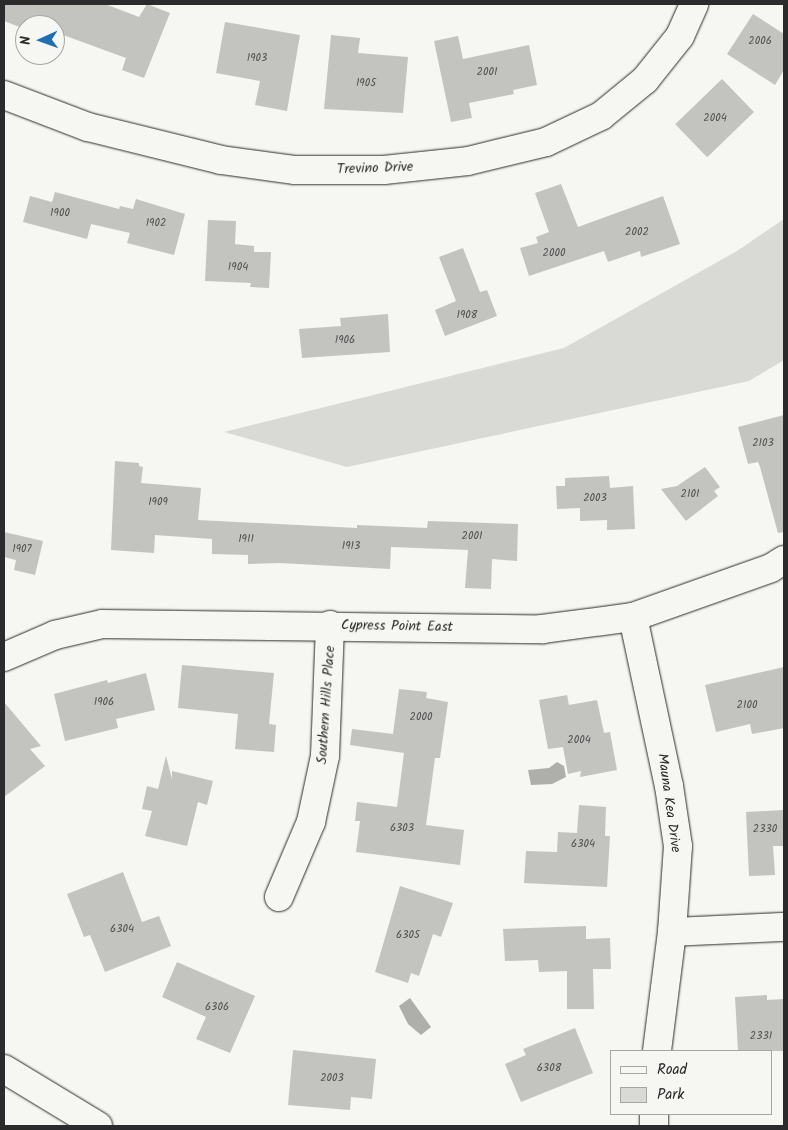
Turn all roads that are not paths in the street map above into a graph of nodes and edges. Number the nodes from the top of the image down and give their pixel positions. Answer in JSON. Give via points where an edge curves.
{"nodes":[{"id":1,"x":694,"y":4,"type":"edge"},
{"id":2,"x":4,"y":95,"type":"edge"},
{"id":3,"x":784,"y":560,"type":"edge"},
{"id":4,"x":633,"y":618,"type":"junction"},
{"id":5,"x":330,"y":625,"type":"junction"},
{"id":6,"x":4,"y":657,"type":"edge"},
{"id":7,"x":279,"y":897,"type":"dead end"},
{"id":8,"x":784,"y":927,"type":"edge"},
{"id":9,"x":672,"y":932,"type":"junction"},
{"id":10,"x":657,"y":1050,"type":"edge"},
{"id":11,"x":4,"y":1069,"type":"edge"},
{"id":12,"x":98,"y":1126,"type":"edge"}],
"edges":[{"from":1,"to":2,"type":"street","name":"Trevino Drive","via":[[680,36],[645,80],[601,116],[546,142],[468,162],[384,170],[295,170],[220,160],[88,127]]},
{"from":3,"to":4,"type":"street","name":"Cypress Point East","via":[[771,568]]},
{"from":4,"to":5,"type":"street","name":"Cypress Point East","via":[[542,629]]},
{"from":4,"to":9,"type":"street","name":"Mauna Kea Drive","via":[[669,786],[678,846]]},
{"from":5,"to":6,"type":"street","name":"Cypress Point East","via":[[102,624],[55,635]]},
{"from":5,"to":7,"type":"street","name":"Southern Hills Place","via":[[325,756],[311,822]]},
{"from":8,"to":9,"type":"street"},
{"from":9,"to":10,"type":"street","name":"Mauna Kea Drive"},
{"from":11,"to":12,"type":"street"}]}
